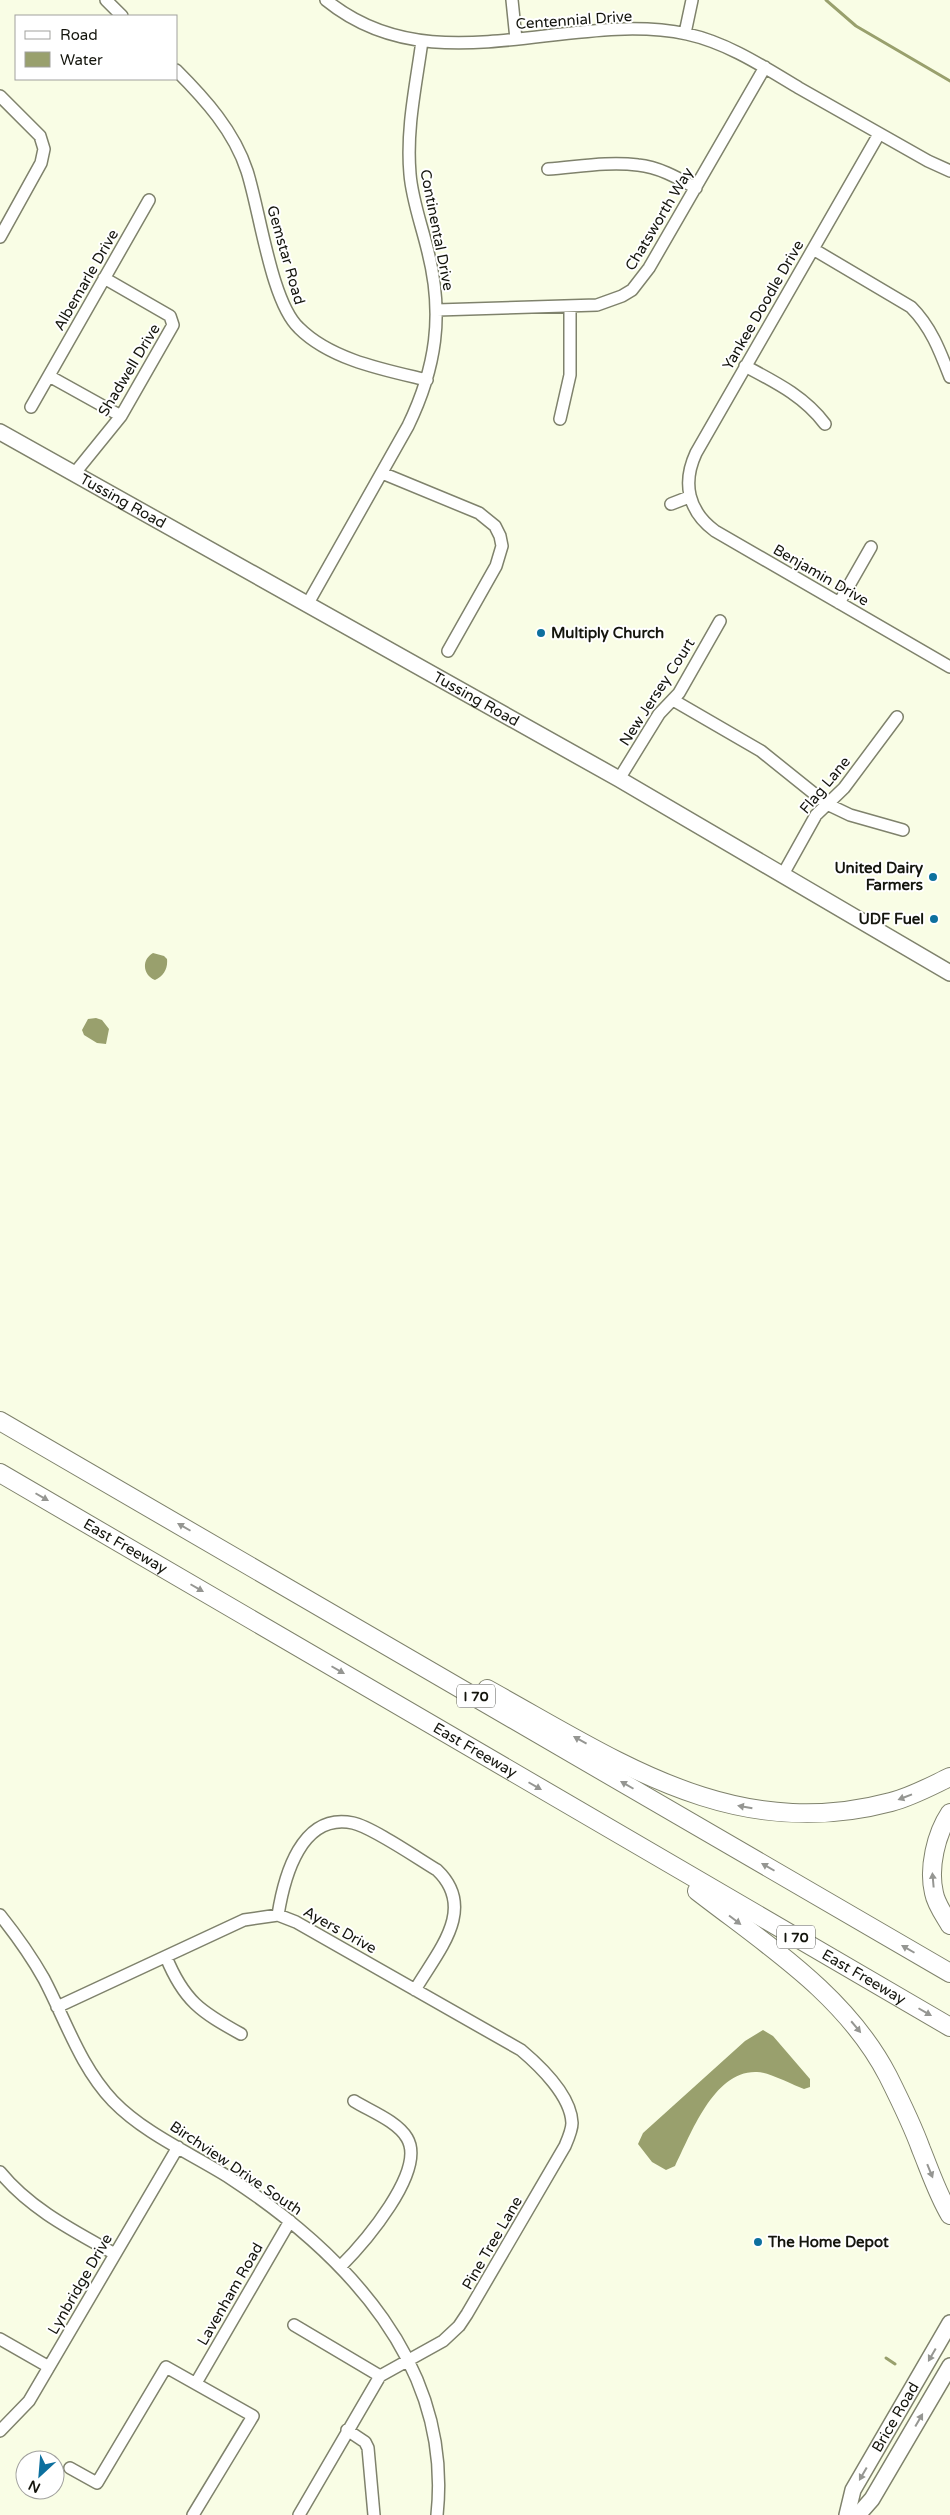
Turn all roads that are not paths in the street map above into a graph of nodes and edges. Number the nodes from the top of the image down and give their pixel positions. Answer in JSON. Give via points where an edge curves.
{"nodes":[{"id":1,"x":106,"y":0,"type":"edge"},
{"id":2,"x":326,"y":0,"type":"edge"},
{"id":3,"x":512,"y":0,"type":"edge"},
{"id":4,"x":692,"y":0,"type":"edge"},
{"id":5,"x":121,"y":15,"type":"edge"},
{"id":6,"x":685,"y":34,"type":"junction"},
{"id":7,"x":516,"y":39,"type":"junction"},
{"id":8,"x":422,"y":41,"type":"junction"},
{"id":9,"x":765,"y":67,"type":"junction"},
{"id":10,"x":178,"y":72,"type":"edge"},
{"id":11,"x":0,"y":96,"type":"edge"},
{"id":12,"x":879,"y":134,"type":"junction"},
{"id":13,"x":548,"y":169,"type":"dead end"},
{"id":14,"x":950,"y":171,"type":"edge"},
{"id":15,"x":696,"y":188,"type":"junction"},
{"id":16,"x":148,"y":200,"type":"dead end"},
{"id":17,"x":0,"y":237,"type":"edge"},
{"id":18,"x":813,"y":249,"type":"junction"},
{"id":19,"x":104,"y":278,"type":"junction"},
{"id":20,"x":570,"y":306,"type":"junction"},
{"id":21,"x":437,"y":310,"type":"junction"},
{"id":22,"x":745,"y":366,"type":"junction"},
{"id":23,"x":49,"y":376,"type":"junction"},
{"id":24,"x":950,"y":377,"type":"edge"},
{"id":25,"x":427,"y":380,"type":"junction"},
{"id":26,"x":31,"y":407,"type":"dead end"},
{"id":27,"x":120,"y":416,"type":"junction"},
{"id":28,"x":560,"y":419,"type":"dead end"},
{"id":29,"x":825,"y":424,"type":"dead end"},
{"id":30,"x":0,"y":432,"type":"edge"},
{"id":31,"x":74,"y":474,"type":"junction"},
{"id":32,"x":382,"y":474,"type":"junction"},
{"id":33,"x":689,"y":497,"type":"junction"},
{"id":34,"x":671,"y":504,"type":"dead end"},
{"id":35,"x":871,"y":547,"type":"dead end"},
{"id":36,"x":839,"y":603,"type":"junction"},
{"id":37,"x":307,"y":605,"type":"junction"},
{"id":38,"x":720,"y":621,"type":"dead end"},
{"id":39,"x":448,"y":651,"type":"dead end"},
{"id":40,"x":950,"y":667,"type":"edge"},
{"id":41,"x":673,"y":700,"type":"junction"},
{"id":42,"x":897,"y":717,"type":"dead end"},
{"id":43,"x":619,"y":779,"type":"junction"},
{"id":44,"x":827,"y":804,"type":"junction"},
{"id":45,"x":903,"y":830,"type":"dead end"},
{"id":46,"x":782,"y":876,"type":"junction"},
{"id":47,"x":950,"y":973,"type":"edge"},
{"id":48,"x":0,"y":1421,"type":"edge"},
{"id":49,"x":0,"y":1473,"type":"edge"},
{"id":50,"x":212,"y":1543,"type":"junction"},
{"id":51,"x":950,"y":1777,"type":"edge"},
{"id":52,"x":950,"y":1813,"type":"edge"},
{"id":53,"x":641,"y":1847,"type":"junction"},
{"id":54,"x":0,"y":1915,"type":"edge"},
{"id":55,"x":278,"y":1915,"type":"junction"},
{"id":56,"x":950,"y":1925,"type":"edge"},
{"id":57,"x":166,"y":1957,"type":"junction"},
{"id":58,"x":950,"y":1973,"type":"edge"},
{"id":59,"x":415,"y":1990,"type":"junction"},
{"id":60,"x":57,"y":2007,"type":"junction"},
{"id":61,"x":950,"y":2026,"type":"edge"},
{"id":62,"x":241,"y":2034,"type":"dead end"},
{"id":63,"x":354,"y":2102,"type":"dead end"},
{"id":64,"x":570,"y":2118,"type":"joint"},
{"id":65,"x":178,"y":2147,"type":"junction"},
{"id":66,"x":0,"y":2172,"type":"edge"},
{"id":67,"x":950,"y":2215,"type":"edge"},
{"id":68,"x":290,"y":2221,"type":"junction"},
{"id":69,"x":115,"y":2254,"type":"junction"},
{"id":70,"x":340,"y":2267,"type":"junction"},
{"id":71,"x":950,"y":2323,"type":"edge"},
{"id":72,"x":294,"y":2325,"type":"dead end"},
{"id":73,"x":0,"y":2340,"type":"edge"},
{"id":74,"x":409,"y":2360,"type":"junction"},
{"id":75,"x":950,"y":2366,"type":"edge"},
{"id":76,"x":49,"y":2367,"type":"junction"},
{"id":77,"x":380,"y":2376,"type":"junction"},
{"id":78,"x":196,"y":2383,"type":"junction"},
{"id":79,"x":348,"y":2430,"type":"junction"},
{"id":80,"x":0,"y":2431,"type":"edge"},
{"id":81,"x":70,"y":2468,"type":"dead end"},
{"id":82,"x":193,"y":2515,"type":"edge"},
{"id":83,"x":299,"y":2515,"type":"edge"},
{"id":84,"x":374,"y":2515,"type":"edge"},
{"id":85,"x":437,"y":2515,"type":"edge"},
{"id":86,"x":847,"y":2515,"type":"edge"},
{"id":87,"x":858,"y":2515,"type":"edge"}],
"edges":[{"from":1,"to":5,"type":"street"},
{"from":2,"to":8,"type":"street","name":"Centennial Drive","via":[[379,30]]},
{"from":3,"to":7,"type":"street"},
{"from":4,"to":6,"type":"street"},
{"from":6,"to":7,"type":"street","name":"Centennial Drive","via":[[632,29]]},
{"from":6,"to":9,"type":"street","name":"Centennial Drive","via":[[720,44]]},
{"from":7,"to":8,"type":"street","name":"Centennial Drive"},
{"from":8,"to":21,"type":"street","name":"Continental Drive","via":[[408,145],[410,176],[429,254]]},
{"from":9,"to":12,"type":"street","name":"Centennial Drive"},
{"from":9,"to":15,"type":"street","name":"Chatsworth Way"},
{"from":10,"to":25,"type":"street","name":"Gemstar Road","via":[[219,118],[241,156],[281,301],[292,321],[308,336],[360,364]]},
{"from":11,"to":17,"type":"street","via":[[40,136],[44,149],[42,163]]},
{"from":12,"to":14,"type":"street","name":"Centennial Drive"},
{"from":12,"to":18,"type":"street","name":"Yankee Doodle Drive"},
{"from":13,"to":15,"type":"street","via":[[638,165],[674,176]]},
{"from":15,"to":20,"type":"street","name":"Chatsworth Way","via":[[649,268],[632,290],[602,303]]},
{"from":16,"to":19,"type":"street","name":"Albemarle Drive"},
{"from":18,"to":22,"type":"street","name":"Yankee Doodle Drive"},
{"from":18,"to":24,"type":"street","via":[[911,307],[932,333]]},
{"from":19,"to":23,"type":"street","name":"Albemarle Drive"},
{"from":19,"to":27,"type":"street","name":"Shadwell Drive","via":[[170,316],[174,322]]},
{"from":20,"to":21,"type":"street","name":"Chatsworth Way"},
{"from":20,"to":28,"type":"street","via":[[570,376]]},
{"from":21,"to":25,"type":"street","name":"Continental Drive"},
{"from":22,"to":29,"type":"street","via":[[799,396]]},
{"from":22,"to":33,"type":"street","name":"Yankee Doodle Drive","via":[[691,464]]},
{"from":23,"to":26,"type":"street","name":"Albemarle Drive"},
{"from":23,"to":27,"type":"street"},
{"from":25,"to":32,"type":"street","name":"Continental Drive","via":[[408,426]]},
{"from":27,"to":31,"type":"street","name":"Shadwell Drive"},
{"from":30,"to":31,"type":"main road","name":"Tussing Road"},
{"from":31,"to":37,"type":"main road","name":"Tussing Road"},
{"from":32,"to":37,"type":"street","name":"Continental Drive"},
{"from":32,"to":39,"type":"street","via":[[479,513],[495,526],[500,536],[502,546],[496,566]]},
{"from":33,"to":34,"type":"street"},
{"from":33,"to":36,"type":"street","name":"Benjamin Drive","via":[[699,517],[715,531]]},
{"from":35,"to":36,"type":"street"},
{"from":36,"to":40,"type":"street","name":"Benjamin Drive"},
{"from":37,"to":43,"type":"main road","name":"Tussing Road"},
{"from":38,"to":41,"type":"street","name":"New Jersey Court"},
{"from":41,"to":43,"type":"street","name":"New Jersey Court","via":[[659,714]]},
{"from":41,"to":44,"type":"street","via":[[761,751]]},
{"from":42,"to":44,"type":"street","name":"Flag Lane","via":[[844,788]]},
{"from":43,"to":46,"type":"main road","name":"Tussing Road"},
{"from":44,"to":45,"type":"street","via":[[850,815]]},
{"from":44,"to":46,"type":"street","name":"Flag Lane","via":[[816,815]]},
{"from":46,"to":47,"type":"main road","name":"Tussing Road"},
{"from":50,"to":48,"type":"highway","number":"I 70","one_way":true},
{"from":49,"to":53,"type":"highway","name":"East Freeway","number":"I 70","one_way":true},
{"from":51,"to":50,"type":"highway","one_way":true,"via":[[892,1802],[822,1814],[779,1812],[712,1801],[670,1787],[631,1768],[329,1602]]},
{"from":58,"to":50,"type":"highway","number":"I 70","one_way":true},
{"from":56,"to":52,"type":"highway","one_way":true,"via":[[934,1894],[932,1870],[935,1851]]},
{"from":53,"to":61,"type":"highway","name":"East Freeway","number":"I 70","one_way":true},
{"from":53,"to":67,"type":"highway","one_way":true,"via":[[806,1975],[838,2005],[866,2039],[888,2076]]},
{"from":54,"to":60,"type":"street","name":"Birchview Drive South","via":[[22,1943]]},
{"from":55,"to":57,"type":"street","name":"Ayers Drive","via":[[244,1920]]},
{"from":55,"to":59,"type":"street","name":"Ayers Drive","via":[[296,1922]]},
{"from":55,"to":59,"type":"street","via":[[288,1872],[307,1837],[334,1822],[361,1826],[437,1870],[454,1892],[456,1906],[451,1927]]},
{"from":57,"to":60,"type":"street","name":"Ayers Drive"},
{"from":57,"to":62,"type":"street","via":[[186,1996],[197,2008]]},
{"from":59,"to":64,"type":"street","name":"Ayers Drive","via":[[521,2050],[538,2064],[552,2079]]},
{"from":60,"to":65,"type":"street","name":"Birchview Drive South","via":[[78,2051],[113,2101]]},
{"from":63,"to":70,"type":"street","via":[[398,2127],[408,2139],[412,2154],[410,2169],[371,2235]]},
{"from":64,"to":74,"type":"street","name":"Pine Tree Lane","via":[[565,2146],[468,2314],[451,2335]]},
{"from":65,"to":68,"type":"street","name":"Birchview Drive South"},
{"from":65,"to":69,"type":"street","name":"Lynbridge Drive"},
{"from":66,"to":69,"type":"street","via":[[44,2212]]},
{"from":68,"to":70,"type":"street","name":"Birchview Drive South","via":[[322,2247]]},
{"from":68,"to":78,"type":"street","name":"Lavenham Road"},
{"from":69,"to":76,"type":"street","name":"Lynbridge Drive"},
{"from":70,"to":74,"type":"street","name":"Birchview Drive South","via":[[382,2317]]},
{"from":71,"to":86,"type":"main road","name":"Brice Road","one_way":true,"via":[[854,2490]]},
{"from":72,"to":77,"type":"street"},
{"from":73,"to":76,"type":"street"},
{"from":74,"to":77,"type":"street","name":"Pine Tree Lane"},
{"from":74,"to":85,"type":"street","name":"Birchview Drive South","via":[[426,2403],[434,2441]]},
{"from":87,"to":75,"type":"main road","name":"Brice Road","one_way":true,"via":[[872,2499]]},
{"from":76,"to":80,"type":"street","name":"Lynbridge Drive","via":[[29,2401]]},
{"from":77,"to":79,"type":"street"},
{"from":78,"to":81,"type":"street","via":[[166,2367],[97,2483]]},
{"from":78,"to":82,"type":"street","via":[[253,2416]]},
{"from":79,"to":83,"type":"street"},
{"from":79,"to":84,"type":"street","via":[[366,2442],[368,2448]]}]}
